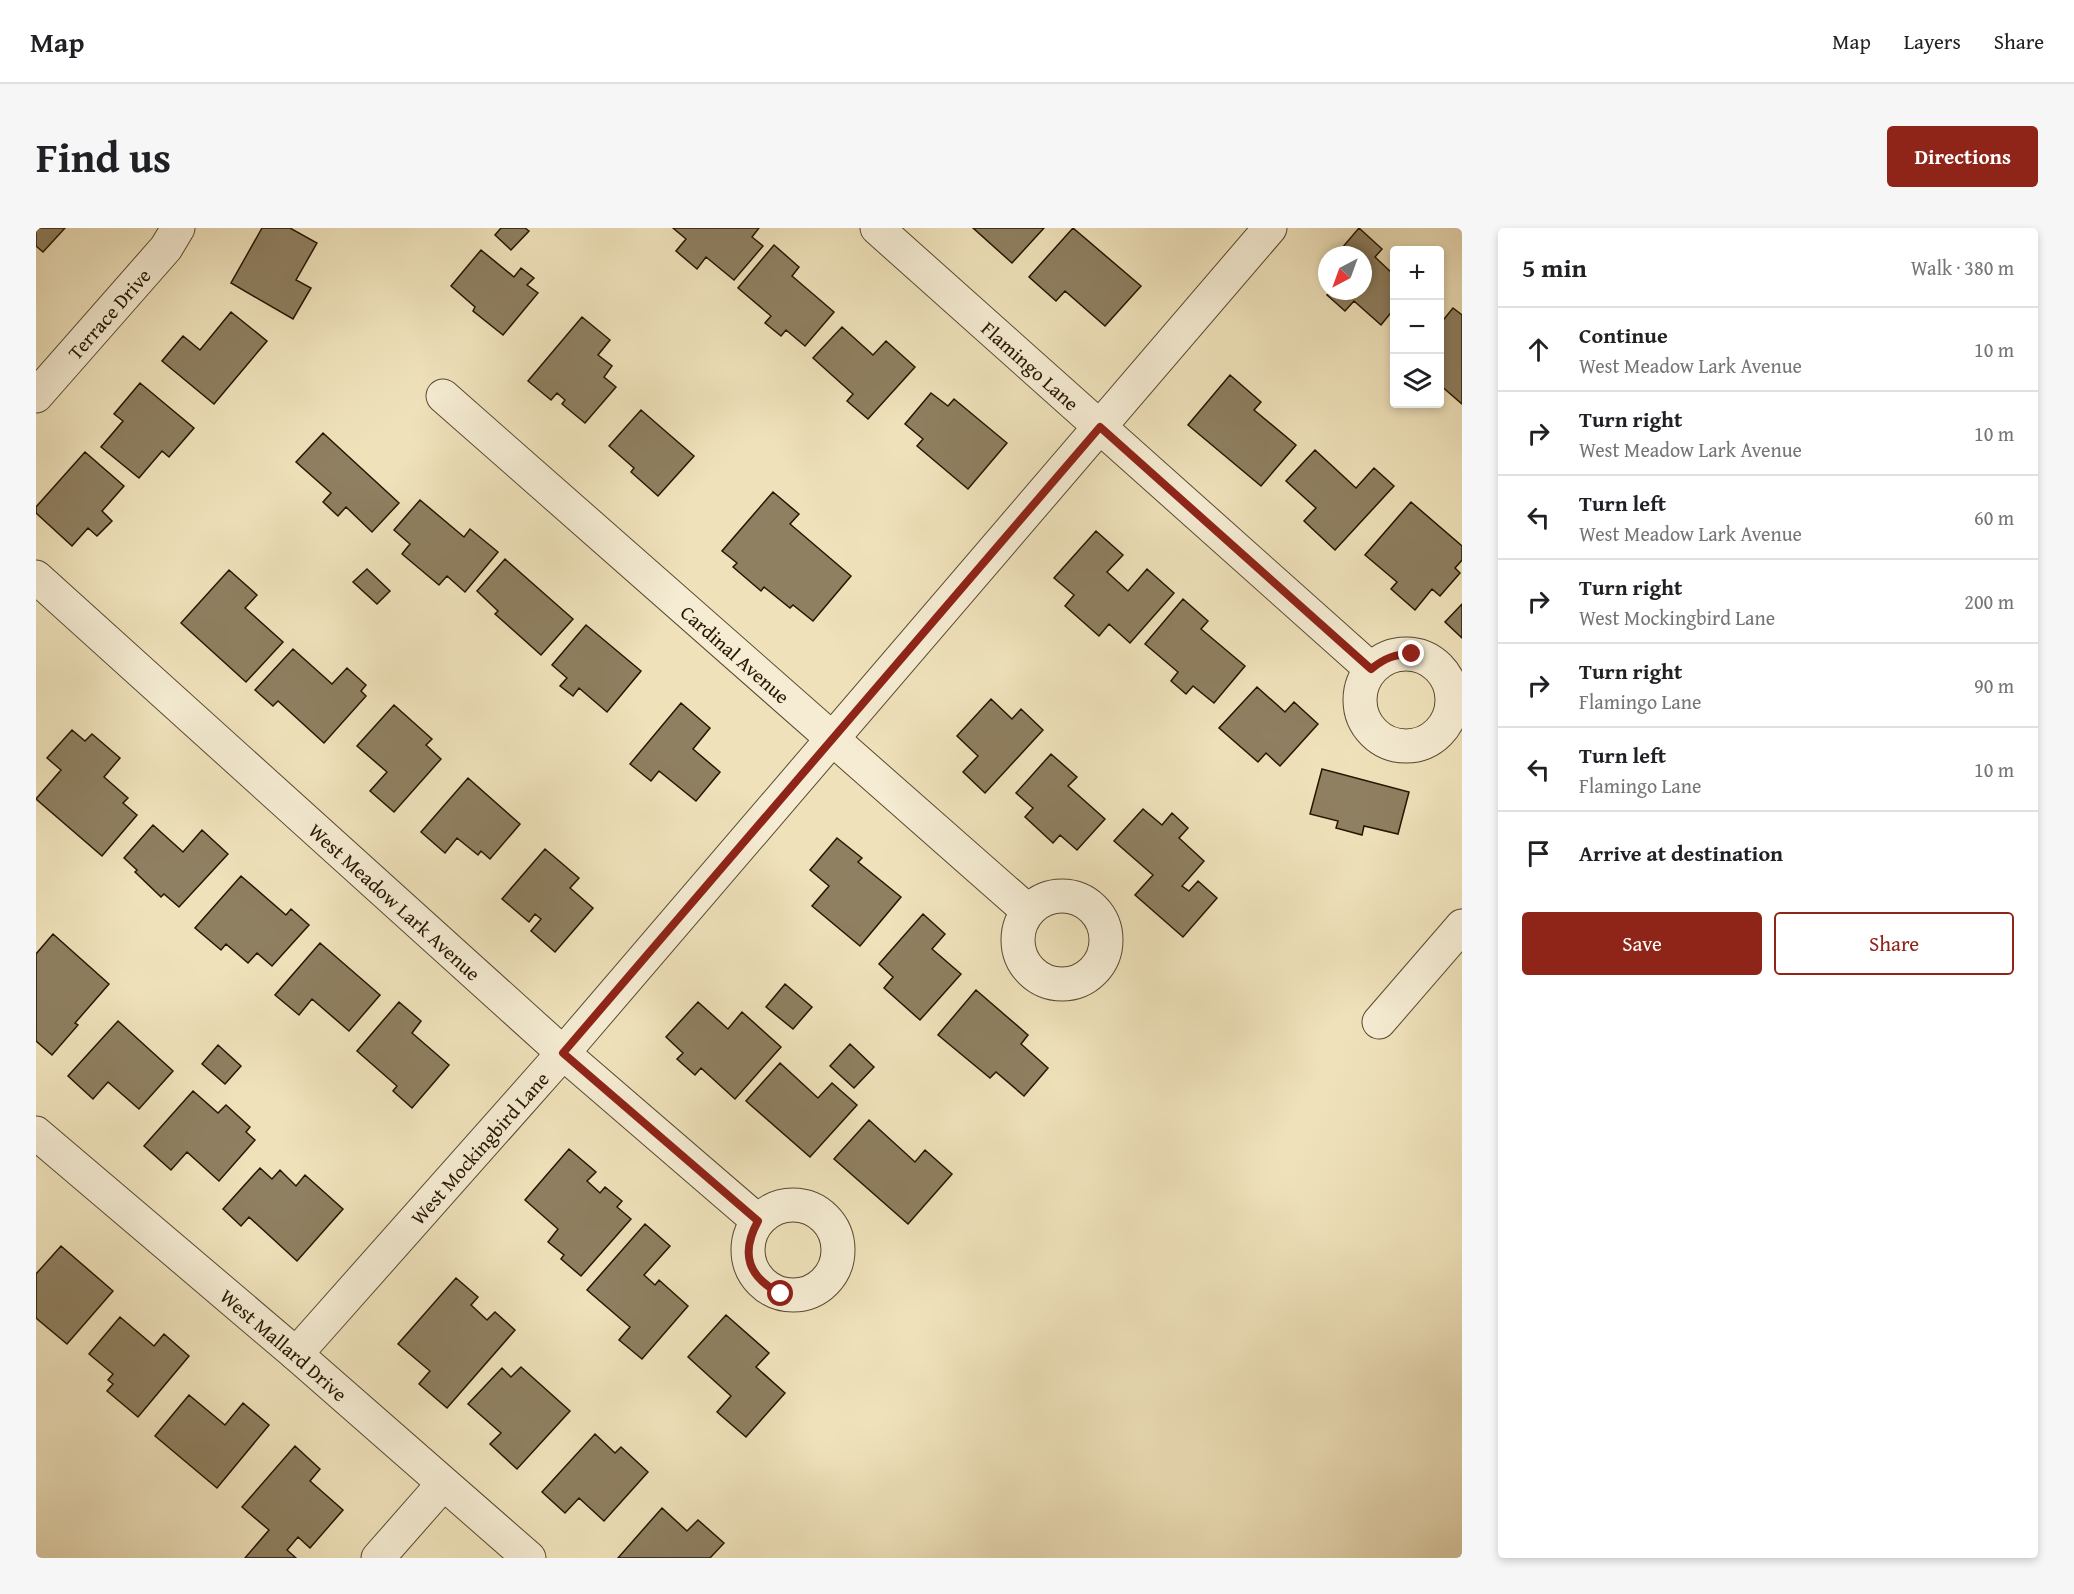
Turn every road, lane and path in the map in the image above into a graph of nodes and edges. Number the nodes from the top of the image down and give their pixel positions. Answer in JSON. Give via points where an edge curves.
{"nodes":[{"id":1,"x":178,"y":228,"type":"edge"},
{"id":2,"x":877,"y":228,"type":"edge"},
{"id":3,"x":1270,"y":228,"type":"edge"},
{"id":4,"x":36,"y":396,"type":"edge"},
{"id":5,"x":443,"y":396,"type":"dead end"},
{"id":6,"x":1100,"y":427,"type":"junction"},
{"id":7,"x":36,"y":577,"type":"edge"},
{"id":8,"x":1371,"y":669,"type":"dead end"},
{"id":9,"x":832,"y":737,"type":"junction"},
{"id":10,"x":1028,"y":911,"type":"dead end"},
{"id":11,"x":1462,"y":926,"type":"edge"},
{"id":12,"x":1379,"y":1022,"type":"dead end"},
{"id":13,"x":563,"y":1053,"type":"junction"},
{"id":14,"x":36,"y":1132,"type":"edge"},
{"id":15,"x":758,"y":1221,"type":"dead end"},
{"id":16,"x":296,"y":1354,"type":"junction"},
{"id":17,"x":443,"y":1484,"type":"junction"},
{"id":18,"x":378,"y":1558,"type":"edge"},
{"id":19,"x":529,"y":1558,"type":"edge"}],
"edges":[{"from":1,"to":4,"type":"street","name":"Terrace Drive","via":[[166,248]]},
{"from":2,"to":6,"type":"street","name":"Flamingo Lane"},
{"from":3,"to":6,"type":"street","name":"West Mockingbird Lane"},
{"from":5,"to":9,"type":"street","name":"Cardinal Avenue"},
{"from":6,"to":8,"type":"street","name":"Flamingo Lane"},
{"from":6,"to":9,"type":"street","name":"West Mockingbird Lane"},
{"from":7,"to":13,"type":"street","name":"West Meadow Lark Avenue"},
{"from":9,"to":10,"type":"street","name":"Cardinal Avenue"},
{"from":9,"to":13,"type":"street","name":"West Mockingbird Lane"},
{"from":11,"to":12,"type":"street"},
{"from":13,"to":15,"type":"street","name":"West Meadow Lark Avenue"},
{"from":13,"to":16,"type":"street","name":"West Mockingbird Lane"},
{"from":14,"to":16,"type":"street","name":"West Mallard Drive"},
{"from":16,"to":17,"type":"street","name":"West Mallard Drive"},
{"from":17,"to":18,"type":"street"},
{"from":17,"to":19,"type":"street","name":"West Mallard Drive"}]}
